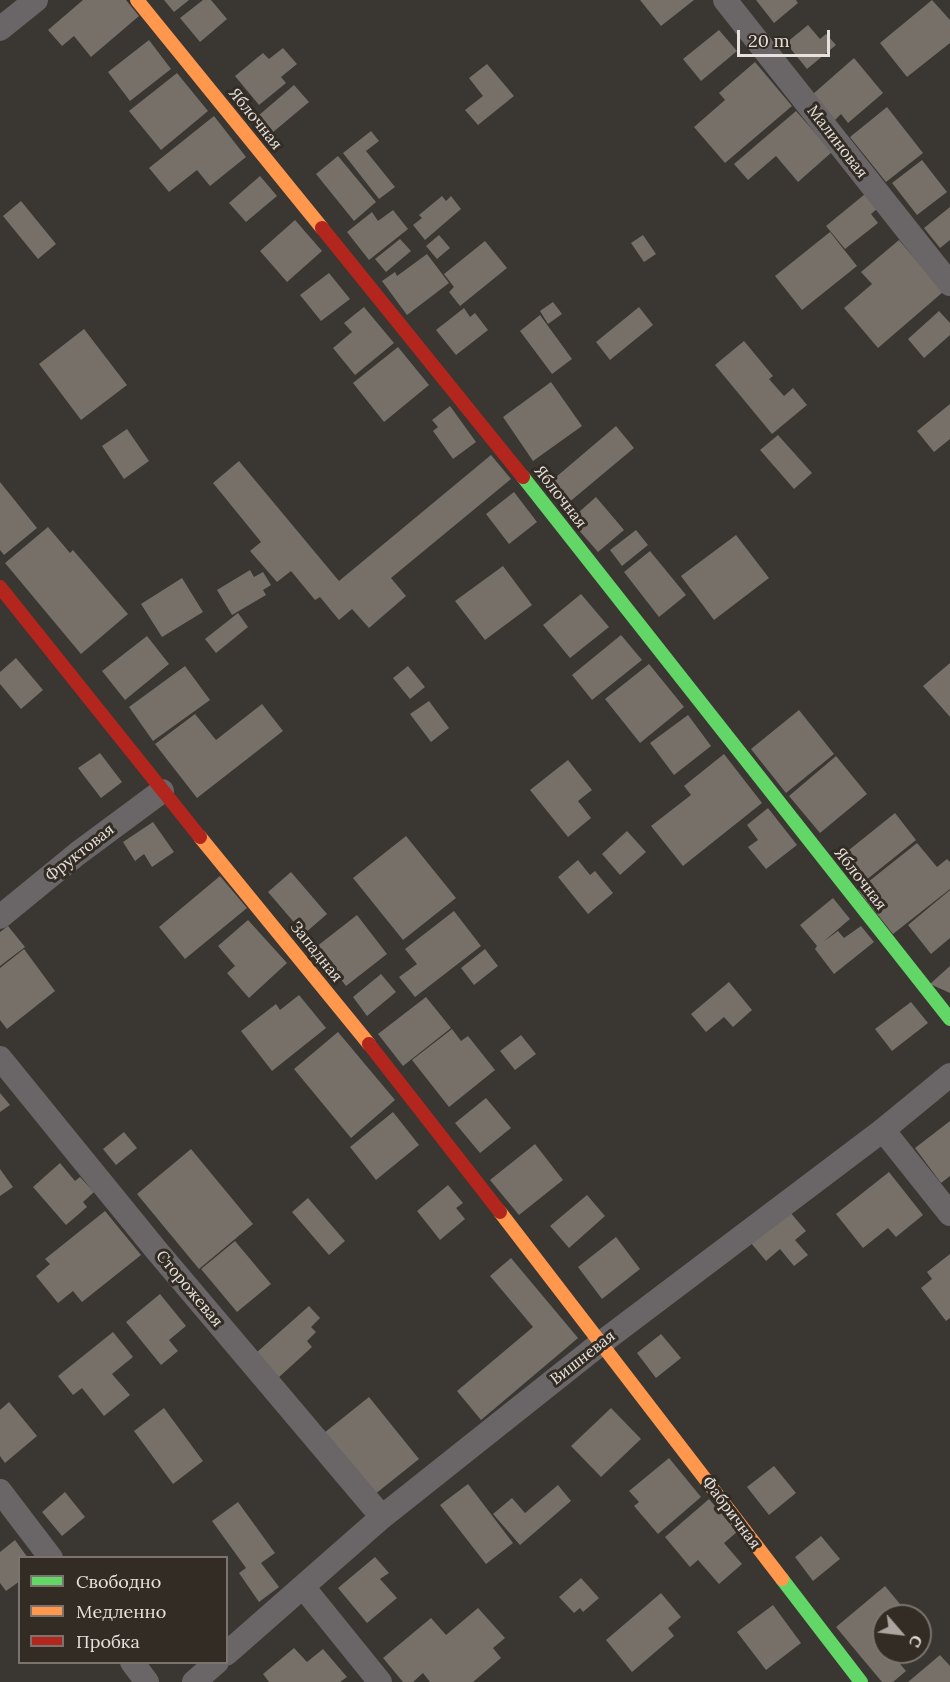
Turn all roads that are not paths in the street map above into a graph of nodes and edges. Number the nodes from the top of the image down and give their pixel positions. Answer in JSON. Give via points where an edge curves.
{"nodes":[{"id":1,"x":36,"y":0,"type":"edge"},
{"id":2,"x":137,"y":0,"type":"edge"},
{"id":3,"x":725,"y":0,"type":"edge"},
{"id":4,"x":0,"y":29,"type":"edge"},
{"id":5,"x":950,"y":284,"type":"edge"},
{"id":6,"x":0,"y":587,"type":"edge"},
{"id":7,"x":162,"y":791,"type":"junction"},
{"id":8,"x":0,"y":917,"type":"edge"},
{"id":9,"x":950,"y":1019,"type":"edge"},
{"id":10,"x":0,"y":1058,"type":"edge"},
{"id":11,"x":950,"y":1075,"type":"edge"},
{"id":12,"x":883,"y":1130,"type":"junction"},
{"id":13,"x":950,"y":1214,"type":"edge"},
{"id":14,"x":601,"y":1343,"type":"junction"},
{"id":15,"x":0,"y":1491,"type":"edge"},
{"id":16,"x":382,"y":1516,"type":"junction"},
{"id":17,"x":50,"y":1556,"type":"edge"},
{"id":18,"x":304,"y":1588,"type":"junction"},
{"id":19,"x":228,"y":1652,"type":"edge"},
{"id":20,"x":134,"y":1664,"type":"edge"},
{"id":21,"x":215,"y":1664,"type":"edge"},
{"id":22,"x":147,"y":1682,"type":"edge"},
{"id":23,"x":195,"y":1682,"type":"edge"},
{"id":24,"x":380,"y":1682,"type":"edge"},
{"id":25,"x":861,"y":1682,"type":"edge"}],
"edges":[{"from":1,"to":4,"type":"street"},
{"from":2,"to":9,"type":"street","name":"Яблочная","via":[[495,441]]},
{"from":3,"to":5,"type":"street","name":"Малиновая"},
{"from":6,"to":7,"type":"street","name":"Западная"},
{"from":7,"to":8,"type":"street","name":"Фруктовая"},
{"from":7,"to":14,"type":"street","name":"Западная","via":[[388,1067]]},
{"from":10,"to":16,"type":"street","name":"Сторожевая","via":[[157,1251]]},
{"from":11,"to":12,"type":"street","name":"Вишневая"},
{"from":12,"to":13,"type":"street"},
{"from":12,"to":14,"type":"street","name":"Вишневая"},
{"from":14,"to":16,"type":"street","name":"Вишневая"},
{"from":14,"to":25,"type":"street","name":"Фабричная"},
{"from":15,"to":17,"type":"street"},
{"from":16,"to":18,"type":"street","name":"Вишневая"},
{"from":18,"to":19,"type":"street","name":"Вишневая"},
{"from":18,"to":24,"type":"street"},
{"from":20,"to":22,"type":"street"},
{"from":21,"to":23,"type":"street"}]}
